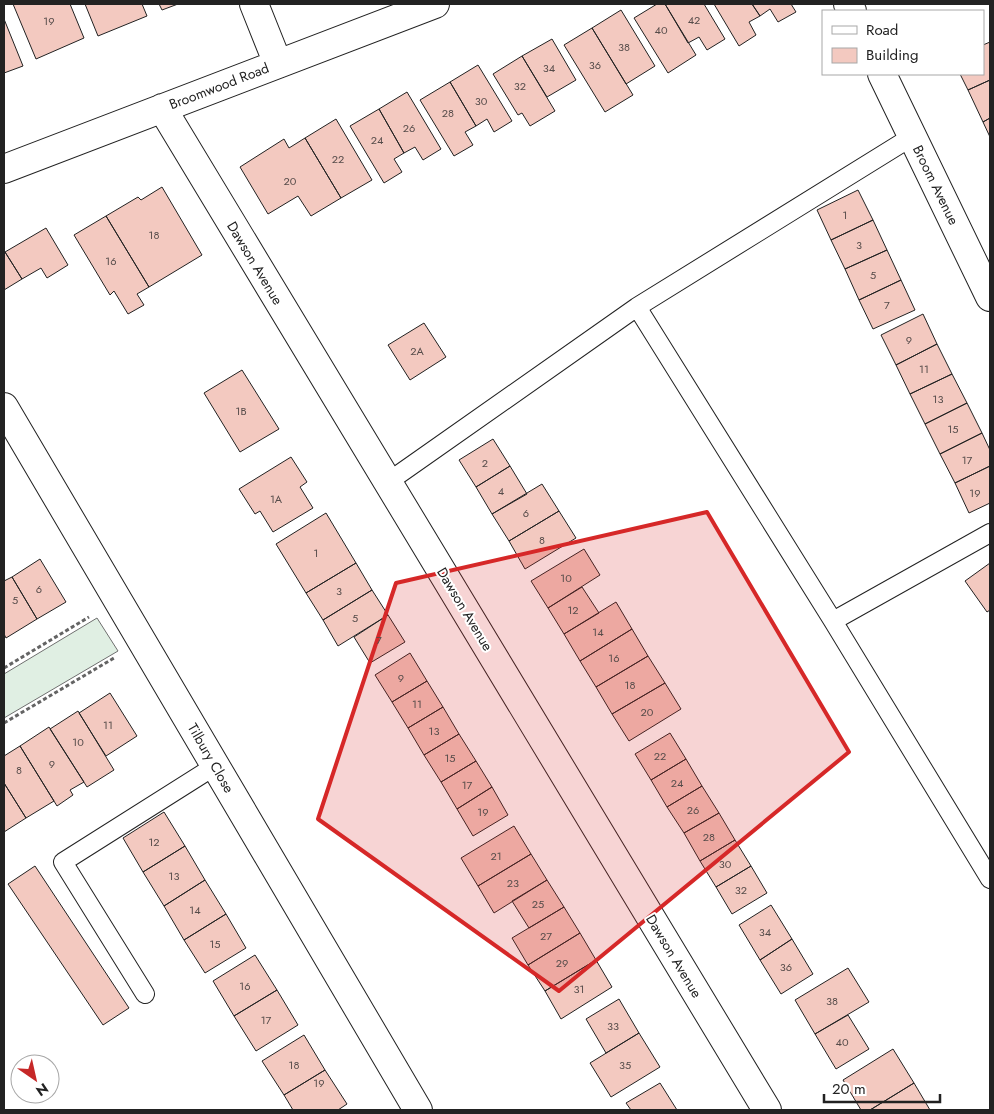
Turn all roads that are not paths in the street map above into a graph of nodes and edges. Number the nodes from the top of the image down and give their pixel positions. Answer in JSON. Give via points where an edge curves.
{"nodes":[{"id":1,"x":254,"y":4,"type":"edge"},
{"id":2,"x":435,"y":4,"type":"edge"},
{"id":3,"x":278,"y":64,"type":"junction"},
{"id":4,"x":882,"y":75,"type":"edge"},
{"id":5,"x":162,"y":108,"type":"junction"},
{"id":6,"x":913,"y":136,"type":"junction"},
{"id":7,"x":4,"y":169,"type":"edge"},
{"id":8,"x":990,"y":297,"type":"edge"},
{"id":9,"x":637,"y":307,"type":"junction"},
{"id":10,"x":4,"y":406,"type":"edge"},
{"id":11,"x":388,"y":482,"type":"junction"},
{"id":12,"x":990,"y":533,"type":"edge"},
{"id":13,"x":833,"y":621,"type":"junction"},
{"id":14,"x":216,"y":766,"type":"junction"},
{"id":15,"x":990,"y":879,"type":"edge"},
{"id":16,"x":144,"y":994,"type":"dead end"},
{"id":17,"x":418,"y":1110,"type":"edge"},
{"id":18,"x":767,"y":1110,"type":"edge"}],
"edges":[{"from":1,"to":3,"type":"street"},
{"from":2,"to":3,"type":"street","name":"Broomwood Road"},
{"from":3,"to":5,"type":"street","name":"Broomwood Road"},
{"from":4,"to":6,"type":"street","name":"Broom Avenue"},
{"from":5,"to":7,"type":"street","name":"Broomwood Road"},
{"from":5,"to":11,"type":"street","name":"Dawson Avenue"},
{"from":6,"to":8,"type":"street","name":"Broom Avenue"},
{"from":6,"to":9,"type":"lane"},
{"from":9,"to":11,"type":"lane"},
{"from":9,"to":13,"type":"lane"},
{"from":10,"to":14,"type":"street","name":"Tilbury Close"},
{"from":11,"to":18,"type":"street","name":"Dawson Avenue"},
{"from":12,"to":13,"type":"lane"},
{"from":13,"to":15,"type":"lane"},
{"from":14,"to":16,"type":"lane","via":[[63,862]]},
{"from":14,"to":17,"type":"street","name":"Tilbury Close"}]}
